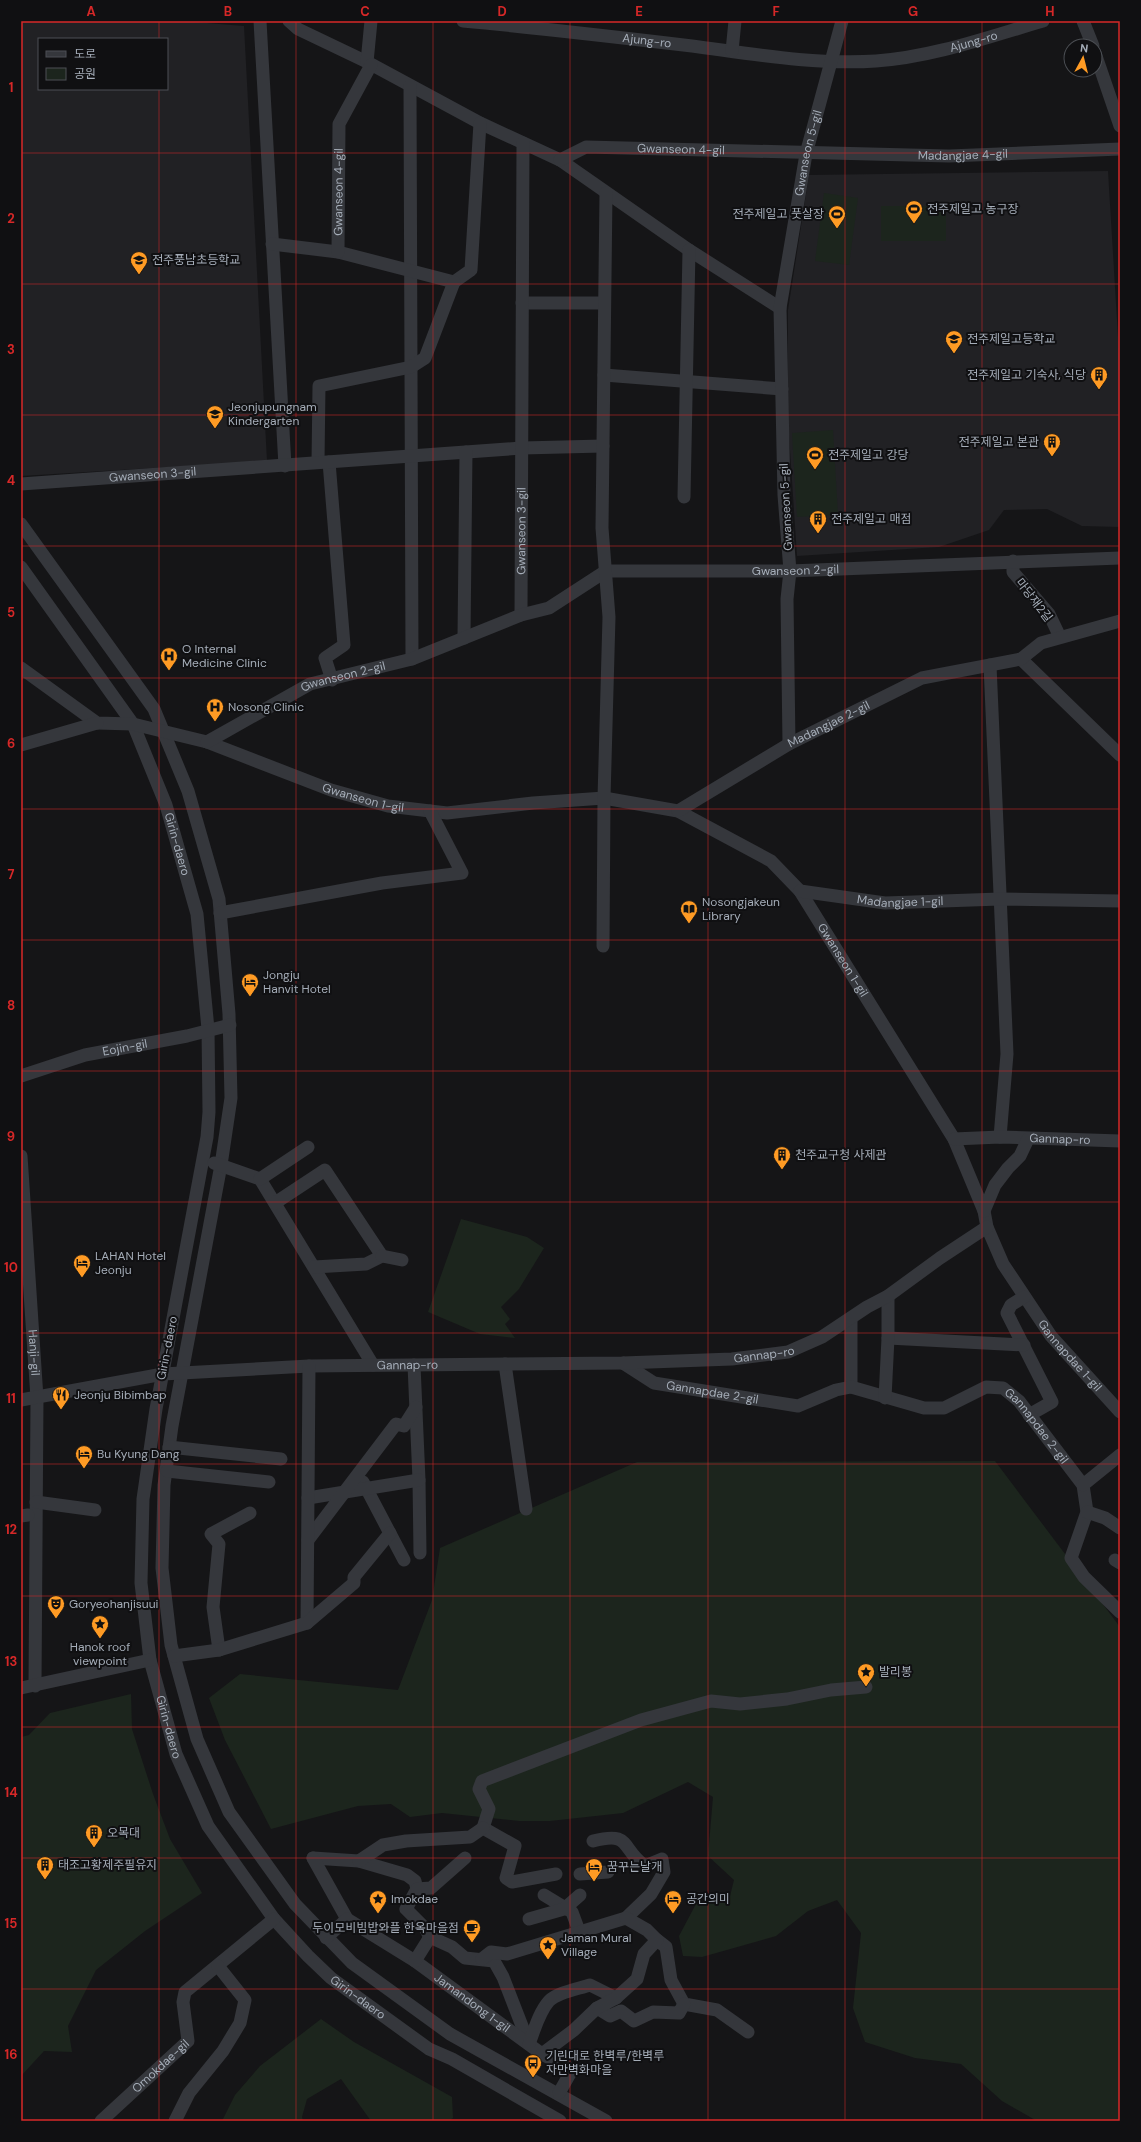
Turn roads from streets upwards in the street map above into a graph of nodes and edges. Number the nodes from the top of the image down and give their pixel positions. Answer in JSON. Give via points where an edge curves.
{"nodes":[{"id":1,"x":260,"y":21,"type":"edge"},
{"id":2,"x":288,"y":21,"type":"edge"},
{"id":3,"x":371,"y":21,"type":"edge"},
{"id":4,"x":464,"y":21,"type":"edge"},
{"id":5,"x":735,"y":21,"type":"edge"},
{"id":6,"x":842,"y":21,"type":"edge"},
{"id":7,"x":1043,"y":21,"type":"edge"},
{"id":8,"x":1084,"y":21,"type":"edge"},
{"id":9,"x":582,"y":27,"type":"edge"},
{"id":10,"x":1089,"y":38,"type":"edge"},
{"id":11,"x":732,"y":51,"type":"junction"},
{"id":12,"x":830,"y":61,"type":"junction"},
{"id":13,"x":369,"y":63,"type":"junction"},
{"id":14,"x":1103,"y":76,"type":"edge"},
{"id":15,"x":410,"y":86,"type":"junction"},
{"id":16,"x":480,"y":123,"type":"junction"},
{"id":17,"x":1120,"y":126,"type":"edge"},
{"id":18,"x":523,"y":143,"type":"junction"},
{"id":19,"x":1120,"y":149,"type":"edge"},
{"id":20,"x":806,"y":154,"type":"junction"},
{"id":21,"x":560,"y":160,"type":"junction"},
{"id":22,"x":606,"y":193,"type":"junction"},
{"id":23,"x":272,"y":244,"type":"junction"},
{"id":24,"x":689,"y":250,"type":"junction"},
{"id":25,"x":338,"y":252,"type":"junction"},
{"id":26,"x":411,"y":270,"type":"junction"},
{"id":27,"x":454,"y":282,"type":"junction"},
{"id":28,"x":522,"y":303,"type":"junction"},
{"id":29,"x":604,"y":303,"type":"junction"},
{"id":30,"x":780,"y":308,"type":"junction"},
{"id":31,"x":411,"y":367,"type":"junction"},
{"id":32,"x":604,"y":375,"type":"junction"},
{"id":33,"x":686,"y":380,"type":"junction"},
{"id":34,"x":782,"y":388,"type":"junction"},
{"id":35,"x":603,"y":446,"type":"junction"},
{"id":36,"x":522,"y":448,"type":"junction"},
{"id":37,"x":466,"y":452,"type":"junction"},
{"id":38,"x":412,"y":456,"type":"junction"},
{"id":39,"x":323,"y":462,"type":"junction"},
{"id":40,"x":285,"y":466,"type":"junction"},
{"id":41,"x":21,"y":484,"type":"edge"},
{"id":42,"x":684,"y":497,"type":"dead end"},
{"id":43,"x":21,"y":524,"type":"edge"},
{"id":44,"x":1120,"y":558,"type":"edge"},
{"id":45,"x":1013,"y":562,"type":"junction"},
{"id":46,"x":21,"y":567,"type":"edge"},
{"id":47,"x":606,"y":571,"type":"junction"},
{"id":48,"x":790,"y":571,"type":"junction"},
{"id":49,"x":520,"y":614,"type":"junction"},
{"id":50,"x":1120,"y":621,"type":"edge"},
{"id":51,"x":1060,"y":637,"type":"junction"},
{"id":52,"x":464,"y":638,"type":"junction"},
{"id":53,"x":412,"y":659,"type":"junction"},
{"id":54,"x":1021,"y":659,"type":"junction"},
{"id":55,"x":990,"y":665,"type":"junction"},
{"id":56,"x":21,"y":668,"type":"edge"},
{"id":57,"x":332,"y":680,"type":"junction"},
{"id":58,"x":97,"y":723,"type":"junction"},
{"id":59,"x":133,"y":724,"type":"junction"},
{"id":60,"x":162,"y":730,"type":"junction"},
{"id":61,"x":207,"y":742,"type":"junction"},
{"id":62,"x":789,"y":744,"type":"junction"},
{"id":63,"x":21,"y":745,"type":"edge"},
{"id":64,"x":1120,"y":755,"type":"edge"},
{"id":65,"x":604,"y":798,"type":"junction"},
{"id":66,"x":430,"y":811,"type":"junction"},
{"id":67,"x":678,"y":811,"type":"junction"},
{"id":68,"x":800,"y":891,"type":"junction"},
{"id":69,"x":1000,"y":899,"type":"junction"},
{"id":70,"x":1120,"y":901,"type":"edge"},
{"id":71,"x":220,"y":913,"type":"junction"},
{"id":72,"x":603,"y":946,"type":"dead end"},
{"id":73,"x":230,"y":1025,"type":"junction"},
{"id":74,"x":208,"y":1029,"type":"junction"},
{"id":75,"x":21,"y":1076,"type":"edge"},
{"id":76,"x":1000,"y":1137,"type":"junction"},
{"id":77,"x":954,"y":1139,"type":"junction"},
{"id":78,"x":1028,"y":1139,"type":"junction"},
{"id":79,"x":1120,"y":1141,"type":"edge"},
{"id":80,"x":308,"y":1147,"type":"dead end"},
{"id":81,"x":21,"y":1156,"type":"edge"},
{"id":82,"x":202,"y":1161,"type":"junction"},
{"id":83,"x":221,"y":1165,"type":"junction"},
{"id":84,"x":260,"y":1179,"type":"junction"},
{"id":85,"x":275,"y":1203,"type":"junction"},
{"id":86,"x":984,"y":1211,"type":"junction"},
{"id":87,"x":987,"y":1227,"type":"junction"},
{"id":88,"x":382,"y":1256,"type":"junction"},
{"id":89,"x":402,"y":1260,"type":"dead end"},
{"id":90,"x":314,"y":1267,"type":"junction"},
{"id":91,"x":888,"y":1296,"type":"junction"},
{"id":92,"x":1024,"y":1297,"type":"junction"},
{"id":93,"x":851,"y":1318,"type":"junction"},
{"id":94,"x":888,"y":1338,"type":"junction"},
{"id":95,"x":1024,"y":1345,"type":"junction"},
{"id":96,"x":623,"y":1363,"type":"junction"},
{"id":97,"x":505,"y":1364,"type":"junction"},
{"id":98,"x":373,"y":1365,"type":"junction"},
{"id":99,"x":414,"y":1365,"type":"junction"},
{"id":100,"x":309,"y":1366,"type":"junction"},
{"id":101,"x":182,"y":1373,"type":"junction"},
{"id":102,"x":163,"y":1374,"type":"junction"},
{"id":103,"x":851,"y":1387,"type":"junction"},
{"id":104,"x":37,"y":1398,"type":"junction"},
{"id":105,"x":885,"y":1398,"type":"junction"},
{"id":106,"x":21,"y":1400,"type":"edge"},
{"id":107,"x":416,"y":1407,"type":"junction"},
{"id":108,"x":1120,"y":1412,"type":"edge"},
{"id":109,"x":1029,"y":1415,"type":"junction"},
{"id":110,"x":170,"y":1447,"type":"junction"},
{"id":111,"x":1120,"y":1455,"type":"edge"},
{"id":112,"x":281,"y":1459,"type":"dead end"},
{"id":113,"x":167,"y":1471,"type":"junction"},
{"id":114,"x":359,"y":1473,"type":"junction"},
{"id":115,"x":419,"y":1480,"type":"junction"},
{"id":116,"x":269,"y":1482,"type":"dead end"},
{"id":117,"x":1083,"y":1485,"type":"junction"},
{"id":118,"x":367,"y":1489,"type":"junction"},
{"id":119,"x":344,"y":1492,"type":"junction"},
{"id":120,"x":308,"y":1498,"type":"junction"},
{"id":121,"x":36,"y":1502,"type":"junction"},
{"id":122,"x":526,"y":1509,"type":"dead end"},
{"id":123,"x":95,"y":1510,"type":"dead end"},
{"id":124,"x":1088,"y":1512,"type":"junction"},
{"id":125,"x":250,"y":1513,"type":"dead end"},
{"id":126,"x":1120,"y":1528,"type":"edge"},
{"id":127,"x":390,"y":1533,"type":"junction"},
{"id":128,"x":308,"y":1540,"type":"junction"},
{"id":129,"x":420,"y":1553,"type":"dead end"},
{"id":130,"x":404,"y":1560,"type":"dead end"},
{"id":131,"x":1120,"y":1612,"type":"edge"},
{"id":132,"x":308,"y":1623,"type":"junction"},
{"id":133,"x":219,"y":1650,"type":"junction"},
{"id":134,"x":174,"y":1656,"type":"junction"},
{"id":135,"x":150,"y":1660,"type":"junction"},
{"id":136,"x":35,"y":1686,"type":"junction"},
{"id":137,"x":866,"y":1687,"type":"dead end"},
{"id":138,"x":21,"y":1688,"type":"edge"},
{"id":139,"x":483,"y":1828,"type":"junction"},
{"id":140,"x":593,"y":1841,"type":"dead end"},
{"id":141,"x":465,"y":1858,"type":"dead end"},
{"id":142,"x":359,"y":1861,"type":"junction"},
{"id":143,"x":608,"y":1872,"type":"dead end"},
{"id":144,"x":556,"y":1874,"type":"dead end"},
{"id":145,"x":580,"y":1874,"type":"dead end"},
{"id":146,"x":417,"y":1888,"type":"junction"},
{"id":147,"x":580,"y":1894,"type":"dead end"},
{"id":148,"x":544,"y":1895,"type":"dead end"},
{"id":149,"x":566,"y":1907,"type":"junction"},
{"id":150,"x":626,"y":1918,"type":"junction"},
{"id":151,"x":274,"y":1919,"type":"junction"},
{"id":152,"x":347,"y":1919,"type":"junction"},
{"id":153,"x":528,"y":1919,"type":"dead end"},
{"id":154,"x":579,"y":1931,"type":"junction"},
{"id":155,"x":430,"y":1937,"type":"junction"},
{"id":156,"x":326,"y":1938,"type":"junction"},
{"id":157,"x":657,"y":1940,"type":"junction"},
{"id":158,"x":482,"y":1959,"type":"junction"},
{"id":159,"x":415,"y":1961,"type":"junction"},
{"id":160,"x":218,"y":1966,"type":"junction"},
{"id":161,"x":616,"y":1998,"type":"junction"},
{"id":162,"x":684,"y":2004,"type":"junction"},
{"id":163,"x":597,"y":2008,"type":"junction"},
{"id":164,"x":748,"y":2032,"type":"dead end"},
{"id":165,"x":529,"y":2044,"type":"junction"},
{"id":166,"x":542,"y":2054,"type":"junction"},
{"id":167,"x":559,"y":2093,"type":"junction"},
{"id":168,"x":101,"y":2121,"type":"edge"},
{"id":169,"x":175,"y":2121,"type":"edge"},
{"id":170,"x":560,"y":2121,"type":"edge"},
{"id":171,"x":606,"y":2121,"type":"edge"}],
"edges":[{"from":1,"to":23,"type":"street"},
{"from":2,"to":13,"type":"street","via":[[298,29]]},
{"from":3,"to":13,"type":"street"},
{"from":4,"to":9,"type":"street","name":"Ajung-ro"},
{"from":5,"to":11,"type":"street"},
{"from":6,"to":12,"type":"street"},
{"from":7,"to":12,"type":"street","name":"Ajung-ro","via":[[910,57]]},
{"from":8,"to":10,"type":"street"},
{"from":9,"to":11,"type":"street","name":"Ajung-ro"},
{"from":11,"to":12,"type":"street","name":"Ajung-ro"},
{"from":12,"to":20,"type":"street","name":"Gwanseon 5-gil"},
{"from":13,"to":15,"type":"street"},
{"from":13,"to":25,"type":"street","name":"Gwanseon 4-gil","via":[[339,124]]},
{"from":14,"to":17,"type":"street"},
{"from":15,"to":16,"type":"street"},
{"from":15,"to":26,"type":"street"},
{"from":16,"to":18,"type":"street"},
{"from":16,"to":27,"type":"street","via":[[471,270]]},
{"from":18,"to":21,"type":"street"},
{"from":18,"to":28,"type":"street"},
{"from":19,"to":20,"type":"street","name":"Madangjae 4-gil","via":[[949,156]]},
{"from":20,"to":21,"type":"street","name":"Gwanseon 4-gil","via":[[586,147]]},
{"from":20,"to":30,"type":"street","name":"Gwanseon 5-gil"},
{"from":21,"to":22,"type":"street"},
{"from":22,"to":24,"type":"street"},
{"from":22,"to":29,"type":"street"},
{"from":23,"to":25,"type":"street"},
{"from":23,"to":40,"type":"street"},
{"from":24,"to":30,"type":"street"},
{"from":24,"to":33,"type":"street"},
{"from":25,"to":26,"type":"street","name":"Gwanseon 4-gil"},
{"from":26,"to":27,"type":"street","name":"Gwanseon 4-gil"},
{"from":26,"to":31,"type":"street"},
{"from":27,"to":31,"type":"street","via":[[425,358]]},
{"from":28,"to":29,"type":"street"},
{"from":28,"to":36,"type":"street","name":"Gwanseon 3-gil"},
{"from":29,"to":32,"type":"street"},
{"from":30,"to":34,"type":"street","name":"Gwanseon 5-gil"},
{"from":31,"to":38,"type":"street"},
{"from":31,"to":39,"type":"street","via":[[319,386]]},
{"from":32,"to":33,"type":"street"},
{"from":32,"to":35,"type":"street"},
{"from":33,"to":34,"type":"street"},
{"from":33,"to":42,"type":"street"},
{"from":34,"to":48,"type":"street","name":"Gwanseon 5-gil","via":[[784,495]]},
{"from":35,"to":36,"type":"street","name":"Gwanseon 3-gil"},
{"from":35,"to":47,"type":"street","via":[[602,528]]},
{"from":36,"to":37,"type":"street","name":"Gwanseon 3-gil"},
{"from":36,"to":49,"type":"street","name":"Gwanseon 3-gil"},
{"from":37,"to":38,"type":"street","name":"Gwanseon 3-gil"},
{"from":37,"to":52,"type":"street"},
{"from":38,"to":39,"type":"street","name":"Gwanseon 3-gil"},
{"from":38,"to":53,"type":"street"},
{"from":39,"to":40,"type":"street","name":"Gwanseon 3-gil"},
{"from":39,"to":57,"type":"street","via":[[344,645],[325,658]]},
{"from":40,"to":41,"type":"street","name":"Gwanseon 3-gil"},
{"from":43,"to":60,"type":"street","name":"Girin-daero","via":[[143,692],[154,709]]},
{"from":44,"to":45,"type":"street"},
{"from":45,"to":48,"type":"street","name":"Gwanseon 2-gil"},
{"from":45,"to":51,"type":"street","name":"마당재2길","via":[[1013,572],[1049,614]]},
{"from":46,"to":59,"type":"street","name":"Girin-daero"},
{"from":47,"to":48,"type":"street","name":"Gwanseon 2-gil"},
{"from":47,"to":49,"type":"street","name":"Gwanseon 2-gil","via":[[548,608]]},
{"from":47,"to":65,"type":"street","via":[[609,617]]},
{"from":48,"to":62,"type":"street","name":"Gwanseon 5-gil","via":[[787,599]]},
{"from":49,"to":52,"type":"street","name":"Gwanseon 2-gil"},
{"from":50,"to":51,"type":"street","name":"Madangjae 2-gil"},
{"from":51,"to":54,"type":"street","name":"Madangjae 2-gil","via":[[1041,643]]},
{"from":52,"to":53,"type":"street","name":"Gwanseon 2-gil"},
{"from":53,"to":57,"type":"street","name":"Gwanseon 2-gil"},
{"from":54,"to":55,"type":"street","name":"Madangjae 2-gil"},
{"from":54,"to":64,"type":"street"},
{"from":55,"to":62,"type":"street","name":"Madangjae 2-gil","via":[[922,678]]},
{"from":55,"to":69,"type":"street"},
{"from":56,"to":58,"type":"street"},
{"from":57,"to":61,"type":"street","name":"Gwanseon 2-gil","via":[[310,684]]},
{"from":58,"to":59,"type":"street","name":"Gwanseon 1-gil"},
{"from":58,"to":63,"type":"street","name":"Gwanseon 1-gil"},
{"from":59,"to":60,"type":"street","name":"Gwanseon 1-gil"},
{"from":59,"to":74,"type":"street","name":"Girin-daero","via":[[166,806],[197,914]]},
{"from":60,"to":61,"type":"street","name":"Gwanseon 1-gil"},
{"from":60,"to":71,"type":"street","name":"Girin-daero","via":[[188,791],[219,899]]},
{"from":61,"to":66,"type":"street","name":"Gwanseon 1-gil","via":[[331,790],[388,806]]},
{"from":62,"to":67,"type":"street","name":"Madangjae 2-gil"},
{"from":65,"to":66,"type":"street","name":"Gwanseon 1-gil","via":[[447,813]]},
{"from":65,"to":67,"type":"street","name":"Gwanseon 1-gil"},
{"from":65,"to":72,"type":"street"},
{"from":66,"to":71,"type":"street","via":[[462,873],[382,883]]},
{"from":67,"to":68,"type":"street","name":"Gwanseon 1-gil","via":[[771,861]]},
{"from":68,"to":69,"type":"street","name":"Madangjae 1-gil","via":[[885,903]]},
{"from":68,"to":77,"type":"street","name":"Gwanseon 1-gil"},
{"from":69,"to":70,"type":"street","name":"Madangjae 1-gil"},
{"from":69,"to":76,"type":"street","via":[[1007,1054]]},
{"from":71,"to":73,"type":"street","name":"Girin-daero"},
{"from":73,"to":74,"type":"street","name":"Eojin-gil"},
{"from":73,"to":83,"type":"street","name":"Girin-daero","via":[[230,1098]]},
{"from":74,"to":75,"type":"street","name":"Eojin-gil","via":[[187,1036],[85,1055]]},
{"from":74,"to":82,"type":"street","name":"Girin-daero","via":[[209,1112]]},
{"from":76,"to":77,"type":"street","name":"Gannap-ro"},
{"from":76,"to":78,"type":"street","name":"Gannap-ro"},
{"from":77,"to":86,"type":"street","name":"Gwanseon 1-gil"},
{"from":78,"to":79,"type":"street","name":"Gannap-ro"},
{"from":78,"to":86,"type":"street","via":[[1020,1156],[995,1185]]},
{"from":80,"to":84,"type":"street"},
{"from":81,"to":104,"type":"street","name":"Hanji-gil"},
{"from":82,"to":83,"type":"street"},
{"from":82,"to":102,"type":"street","name":"Girin-daero"},
{"from":83,"to":84,"type":"street"},
{"from":83,"to":101,"type":"street","name":"Girin-daero"},
{"from":84,"to":85,"type":"street"},
{"from":85,"to":88,"type":"street","via":[[325,1170]]},
{"from":85,"to":90,"type":"street"},
{"from":86,"to":87,"type":"street","name":"Gwanseon 1-gil"},
{"from":87,"to":91,"type":"street","name":"Gannap-ro"},
{"from":87,"to":92,"type":"street","name":"Gannapdae 1-gil","via":[[1003,1264]]},
{"from":88,"to":89,"type":"street"},
{"from":88,"to":90,"type":"street","via":[[366,1264]]},
{"from":90,"to":98,"type":"street"},
{"from":91,"to":93,"type":"street","name":"Gannap-ro"},
{"from":91,"to":94,"type":"street"},
{"from":92,"to":95,"type":"street","via":[[1011,1304],[1007,1313]]},
{"from":92,"to":108,"type":"street","name":"Gannapdae 1-gil","via":[[1051,1336]]},
{"from":93,"to":96,"type":"street","name":"Gannap-ro","via":[[822,1336],[788,1352],[732,1360]]},
{"from":93,"to":103,"type":"street"},
{"from":94,"to":95,"type":"street"},
{"from":94,"to":105,"type":"street"},
{"from":95,"to":109,"type":"street","via":[[1052,1402]]},
{"from":96,"to":97,"type":"street","name":"Gannap-ro"},
{"from":96,"to":103,"type":"street","name":"Gannapdae 2-gil","via":[[654,1383],[798,1406],[836,1390]]},
{"from":97,"to":99,"type":"street","name":"Gannap-ro"},
{"from":97,"to":122,"type":"street"},
{"from":98,"to":99,"type":"street","name":"Gannap-ro"},
{"from":98,"to":100,"type":"street","name":"Gannap-ro"},
{"from":99,"to":107,"type":"street"},
{"from":100,"to":101,"type":"street","name":"Gannap-ro"},
{"from":100,"to":120,"type":"street"},
{"from":101,"to":102,"type":"street","name":"Gannap-ro"},
{"from":101,"to":110,"type":"street","name":"Girin-daero"},
{"from":102,"to":104,"type":"street","name":"Gannap-ro"},
{"from":102,"to":135,"type":"street","name":"Girin-daero","via":[[147,1462],[143,1500],[141,1583]]},
{"from":103,"to":105,"type":"street","name":"Gannapdae 2-gil"},
{"from":104,"to":106,"type":"street","name":"Gannap-ro"},
{"from":104,"to":121,"type":"street","name":"Hanji-gil"},
{"from":105,"to":109,"type":"street","name":"Gannapdae 2-gil","via":[[924,1408],[944,1408],[986,1387],[1003,1388],[1019,1401]]},
{"from":107,"to":114,"type":"street","via":[[404,1426],[396,1424]]},
{"from":107,"to":115,"type":"street"},
{"from":109,"to":117,"type":"street","name":"Gannapdae 2-gil"},
{"from":110,"to":112,"type":"street"},
{"from":110,"to":113,"type":"street","name":"Girin-daero"},
{"from":111,"to":117,"type":"street"},
{"from":113,"to":116,"type":"street"},
{"from":113,"to":134,"type":"street","name":"Girin-daero","via":[[164,1485],[162,1568]]},
{"from":114,"to":118,"type":"street"},
{"from":114,"to":119,"type":"street"},
{"from":115,"to":118,"type":"street"},
{"from":115,"to":129,"type":"street"},
{"from":117,"to":124,"type":"street","name":"Gannapdae 2-gil"},
{"from":118,"to":119,"type":"street"},
{"from":118,"to":127,"type":"street"},
{"from":119,"to":120,"type":"street"},
{"from":119,"to":128,"type":"street"},
{"from":120,"to":128,"type":"street"},
{"from":121,"to":123,"type":"street"},
{"from":121,"to":136,"type":"street","name":"Hanji-gil"},
{"from":124,"to":126,"type":"street","via":[[1105,1518]]},
{"from":124,"to":131,"type":"street","via":[[1071,1558],[1084,1577]]},
{"from":125,"to":133,"type":"street","via":[[211,1534],[219,1544],[213,1607]]},
{"from":127,"to":130,"type":"street"},
{"from":127,"to":132,"type":"street","via":[[354,1577],[354,1583]]},
{"from":128,"to":132,"type":"street"},
{"from":132,"to":133,"type":"street"},
{"from":133,"to":134,"type":"street"},
{"from":134,"to":156,"type":"street","name":"Girin-daero","via":[[197,1739],[229,1812],[295,1904]]},
{"from":135,"to":136,"type":"street"},
{"from":135,"to":151,"type":"street","name":"Girin-daero","via":[[176,1754],[208,1826]]},
{"from":136,"to":138,"type":"street"},
{"from":137,"to":139,"type":"street","via":[[740,1704],[711,1701],[641,1720],[482,1781],[479,1789],[489,1809]]},
{"from":139,"to":142,"type":"street","via":[[470,1837],[383,1845]]},
{"from":139,"to":144,"type":"street","via":[[516,1846],[506,1878],[512,1882]]},
{"from":140,"to":150,"type":"street","via":[[612,1836],[626,1842],[634,1858],[645,1866],[662,1859],[664,1872],[651,1894]]},
{"from":141,"to":146,"type":"street","via":[[431,1888]]},
{"from":142,"to":146,"type":"street","via":[[407,1875],[415,1881]]},
{"from":142,"to":152,"type":"street","via":[[313,1858]]},
{"from":143,"to":145,"type":"street"},
{"from":146,"to":155,"type":"street","via":[[406,1909],[425,1928]]},
{"from":147,"to":149,"type":"street"},
{"from":148,"to":149,"type":"street"},
{"from":149,"to":153,"type":"street"},
{"from":149,"to":154,"type":"street","via":[[572,1912]]},
{"from":150,"to":154,"type":"street"},
{"from":150,"to":157,"type":"street","via":[[647,1930]]},
{"from":151,"to":160,"type":"street","name":"Omokdae-gil"},
{"from":151,"to":170,"type":"street","name":"Girin-daero","via":[[331,1978],[429,2048]]},
{"from":152,"to":156,"type":"street"},
{"from":152,"to":159,"type":"street","name":"Jamandong 1-gil"},
{"from":154,"to":158,"type":"street","via":[[508,1954],[491,1952]]},
{"from":155,"to":158,"type":"street","via":[[452,1947],[465,1958]]},
{"from":155,"to":159,"type":"street"},
{"from":156,"to":167,"type":"street","name":"Girin-daero","via":[[352,1963],[450,2034]]},
{"from":157,"to":161,"type":"street","via":[[644,1954],[637,1979]]},
{"from":157,"to":162,"type":"street","via":[[666,1947],[671,1980]]},
{"from":158,"to":165,"type":"street","via":[[494,1961]]},
{"from":159,"to":165,"type":"street","name":"Jamandong 1-gil"},
{"from":160,"to":168,"type":"street","name":"Omokdae-gil","via":[[185,1992],[183,2002],[188,2041]]},
{"from":160,"to":169,"type":"street","via":[[245,2000],[240,2023],[223,2051],[189,2093]]},
{"from":161,"to":163,"type":"street"},
{"from":161,"to":165,"type":"street","via":[[590,1985],[555,1996],[543,2011]]},
{"from":162,"to":163,"type":"street","via":[[679,2013],[652,2012],[634,2021],[621,2012],[610,2016]]},
{"from":162,"to":164,"type":"street","via":[[717,2010]]},
{"from":163,"to":166,"type":"street","via":[[574,2030]]},
{"from":165,"to":166,"type":"street","name":"Jamandong 1-gil"},
{"from":166,"to":167,"type":"street","name":"Jamandong 1-gil","via":[[572,2070]]},
{"from":167,"to":171,"type":"street","name":"Girin-daero"}]}
